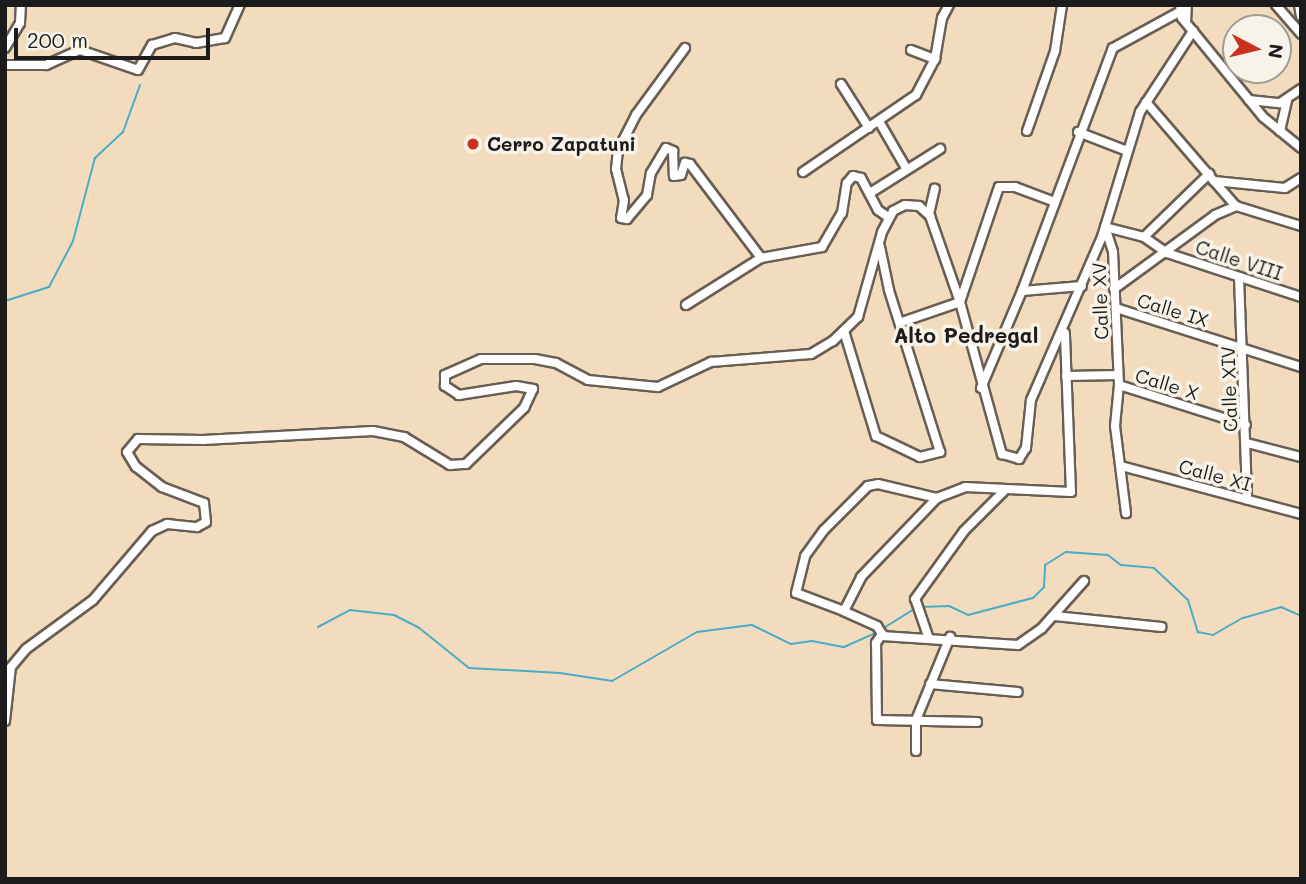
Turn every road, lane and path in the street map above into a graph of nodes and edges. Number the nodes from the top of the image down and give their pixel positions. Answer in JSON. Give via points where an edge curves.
{"nodes":[{"id":1,"x":22,"y":5,"type":"edge"},
{"id":2,"x":240,"y":5,"type":"edge"},
{"id":3,"x":949,"y":5,"type":"edge"},
{"id":4,"x":1062,"y":5,"type":"edge"},
{"id":5,"x":1276,"y":5,"type":"edge"},
{"id":6,"x":1299,"y":5,"type":"edge"},
{"id":7,"x":1183,"y":7,"type":"edge"},
{"id":8,"x":1301,"y":16,"type":"edge"},
{"id":9,"x":1193,"y":31,"type":"junction"},
{"id":10,"x":1301,"y":34,"type":"edge"},
{"id":11,"x":5,"y":48,"type":"edge"},
{"id":12,"x":685,"y":48,"type":"dead end"},
{"id":13,"x":911,"y":50,"type":"dead end"},
{"id":14,"x":935,"y":59,"type":"junction"},
{"id":15,"x":5,"y":65,"type":"edge"},
{"id":16,"x":841,"y":85,"type":"dead end"},
{"id":17,"x":1301,"y":89,"type":"edge"},
{"id":18,"x":1249,"y":100,"type":"junction"},
{"id":19,"x":1146,"y":102,"type":"junction"},
{"id":20,"x":1287,"y":102,"type":"junction"},
{"id":21,"x":880,"y":123,"type":"junction"},
{"id":22,"x":869,"y":128,"type":"junction"},
{"id":23,"x":1027,"y":131,"type":"dead end"},
{"id":24,"x":1280,"y":131,"type":"junction"},
{"id":25,"x":1078,"y":132,"type":"junction"},
{"id":26,"x":1301,"y":148,"type":"edge"},
{"id":27,"x":940,"y":149,"type":"dead end"},
{"id":28,"x":1125,"y":150,"type":"junction"},
{"id":29,"x":906,"y":168,"type":"junction"},
{"id":30,"x":803,"y":172,"type":"dead end"},
{"id":31,"x":1212,"y":178,"type":"junction"},
{"id":32,"x":1301,"y":178,"type":"edge"},
{"id":33,"x":935,"y":189,"type":"dead end"},
{"id":34,"x":870,"y":193,"type":"junction"},
{"id":35,"x":1055,"y":202,"type":"junction"},
{"id":36,"x":1236,"y":206,"type":"junction"},
{"id":37,"x":929,"y":214,"type":"junction"},
{"id":38,"x":888,"y":217,"type":"junction"},
{"id":39,"x":1301,"y":226,"type":"edge"},
{"id":40,"x":1105,"y":227,"type":"junction"},
{"id":41,"x":1144,"y":237,"type":"junction"},
{"id":42,"x":879,"y":238,"type":"junction"},
{"id":43,"x":1167,"y":253,"type":"junction"},
{"id":44,"x":761,"y":258,"type":"junction"},
{"id":45,"x":1239,"y":277,"type":"junction"},
{"id":46,"x":1082,"y":286,"type":"junction"},
{"id":47,"x":1114,"y":289,"type":"junction"},
{"id":48,"x":1022,"y":291,"type":"junction"},
{"id":49,"x":1301,"y":297,"type":"edge"},
{"id":50,"x":960,"y":302,"type":"junction"},
{"id":51,"x":686,"y":305,"type":"dead end"},
{"id":52,"x":1116,"y":308,"type":"junction"},
{"id":53,"x":902,"y":322,"type":"junction"},
{"id":54,"x":1065,"y":329,"type":"junction"},
{"id":55,"x":844,"y":331,"type":"junction"},
{"id":56,"x":1243,"y":348,"type":"junction"},
{"id":57,"x":1301,"y":367,"type":"edge"},
{"id":58,"x":1118,"y":375,"type":"junction"},
{"id":59,"x":1066,"y":376,"type":"junction"},
{"id":60,"x":1119,"y":385,"type":"junction"},
{"id":61,"x":981,"y":388,"type":"junction"},
{"id":62,"x":1246,"y":425,"type":"junction"},
{"id":63,"x":1247,"y":443,"type":"junction"},
{"id":64,"x":1301,"y":457,"type":"edge"},
{"id":65,"x":1121,"y":466,"type":"junction"},
{"id":66,"x":1004,"y":491,"type":"junction"},
{"id":67,"x":937,"y":498,"type":"junction"},
{"id":68,"x":1247,"y":500,"type":"junction"},
{"id":69,"x":1126,"y":513,"type":"dead end"},
{"id":70,"x":1301,"y":514,"type":"edge"},
{"id":71,"x":1084,"y":581,"type":"dead end"},
{"id":72,"x":845,"y":611,"type":"junction"},
{"id":73,"x":1055,"y":616,"type":"junction"},
{"id":74,"x":1161,"y":628,"type":"dead end"},
{"id":75,"x":880,"y":632,"type":"junction"},
{"id":76,"x":928,"y":636,"type":"junction"},
{"id":77,"x":950,"y":637,"type":"junction"},
{"id":78,"x":930,"y":684,"type":"junction"},
{"id":79,"x":1018,"y":692,"type":"dead end"},
{"id":80,"x":916,"y":720,"type":"junction"},
{"id":81,"x":5,"y":721,"type":"edge"},
{"id":82,"x":977,"y":722,"type":"dead end"},
{"id":83,"x":916,"y":751,"type":"dead end"}],
"edges":[{"from":1,"to":11,"type":"street","via":[[20,23]]},
{"from":2,"to":15,"type":"street","via":[[225,38],[196,43],[175,38],[152,45],[138,69],[80,50],[46,65]]},
{"from":3,"to":14,"type":"street","via":[[942,18]]},
{"from":4,"to":23,"type":"street","via":[[1055,51]]},
{"from":5,"to":10,"type":"street"},
{"from":6,"to":8,"type":"street"},
{"from":7,"to":9,"type":"street"},
{"from":7,"to":25,"type":"street","via":[[1113,48]]},
{"from":9,"to":18,"type":"street"},
{"from":9,"to":19,"type":"street"},
{"from":12,"to":44,"type":"street","via":[[636,115],[618,150],[624,200],[621,218],[627,219],[647,195],[651,173],[666,148],[673,151],[674,176],[681,175],[685,163],[690,164]]},
{"from":13,"to":14,"type":"street"},
{"from":14,"to":21,"type":"street","via":[[916,95]]},
{"from":16,"to":22,"type":"street"},
{"from":17,"to":20,"type":"street"},
{"from":18,"to":20,"type":"street"},
{"from":18,"to":24,"type":"street"},
{"from":19,"to":28,"type":"street"},
{"from":19,"to":31,"type":"street"},
{"from":20,"to":24,"type":"street"},
{"from":21,"to":22,"type":"street"},
{"from":21,"to":29,"type":"street"},
{"from":22,"to":30,"type":"street"},
{"from":24,"to":26,"type":"street"},
{"from":25,"to":28,"type":"street"},
{"from":25,"to":35,"type":"street"},
{"from":27,"to":29,"type":"street"},
{"from":28,"to":40,"type":"street"},
{"from":29,"to":34,"type":"street"},
{"from":31,"to":32,"type":"street","via":[[1285,188]]},
{"from":31,"to":36,"type":"street"},
{"from":31,"to":41,"type":"street"},
{"from":33,"to":37,"type":"street"},
{"from":34,"to":38,"type":"street","via":[[878,210]]},
{"from":34,"to":44,"type":"street","via":[[858,176],[853,176],[847,183],[842,213],[822,247]]},
{"from":35,"to":48,"type":"street"},
{"from":35,"to":50,"type":"street","via":[[1015,187],[999,187]]},
{"from":36,"to":39,"type":"street"},
{"from":36,"to":43,"type":"street","via":[[1215,215]]},
{"from":37,"to":38,"type":"street","via":[[908,204]]},
{"from":37,"to":50,"type":"street"},
{"from":38,"to":42,"type":"street"},
{"from":40,"to":41,"type":"street"},
{"from":40,"to":46,"type":"street"},
{"from":40,"to":47,"type":"street","name":"Calle XV","via":[[1112,242]]},
{"from":41,"to":43,"type":"street","name":"Calle VIII"},
{"from":42,"to":53,"type":"street","via":[[880,256]]},
{"from":42,"to":55,"type":"street","via":[[861,311]]},
{"from":43,"to":45,"type":"street","name":"Calle VIII"},
{"from":43,"to":47,"type":"street"},
{"from":44,"to":51,"type":"street"},
{"from":45,"to":49,"type":"street","name":"Calle VIII"},
{"from":45,"to":56,"type":"street","name":"Calle XIV"},
{"from":46,"to":48,"type":"street"},
{"from":46,"to":54,"type":"street"},
{"from":47,"to":52,"type":"street","name":"Calle XV"},
{"from":48,"to":61,"type":"street"},
{"from":50,"to":53,"type":"street"},
{"from":50,"to":61,"type":"street"},
{"from":52,"to":56,"type":"street","name":"Calle IX"},
{"from":52,"to":58,"type":"street","name":"Calle XV"},
{"from":53,"to":55,"type":"street","via":[[940,452],[915,455],[876,436]]},
{"from":54,"to":59,"type":"street"},
{"from":54,"to":61,"type":"street","via":[[1031,400],[1026,448],[1019,459],[1002,454]]},
{"from":55,"to":81,"type":"street","via":[[811,354],[710,362],[658,387],[588,380],[556,363],[535,359],[481,359],[445,375],[445,386],[459,395],[516,386],[533,389],[533,393],[481,455],[456,466],[438,461],[404,437],[373,431],[138,439],[127,452],[136,467],[156,483],[204,503],[206,522],[197,527],[167,524],[152,531],[93,600],[26,649],[11,667]]},
{"from":56,"to":57,"type":"street","name":"Calle IX"},
{"from":56,"to":62,"type":"street","name":"Calle XIV"},
{"from":58,"to":59,"type":"street"},
{"from":58,"to":60,"type":"street","name":"Calle XV"},
{"from":59,"to":66,"type":"street","via":[[1071,492]]},
{"from":60,"to":62,"type":"street","name":"Calle X"},
{"from":60,"to":65,"type":"street","via":[[1115,426]]},
{"from":62,"to":63,"type":"street","name":"Calle XIV"},
{"from":63,"to":64,"type":"street"},
{"from":63,"to":68,"type":"street","name":"Calle XIV"},
{"from":65,"to":68,"type":"street","name":"Calle XI"},
{"from":65,"to":69,"type":"street"},
{"from":66,"to":67,"type":"street","via":[[965,487]]},
{"from":66,"to":76,"type":"street","via":[[983,508],[945,555],[916,601]]},
{"from":67,"to":72,"type":"street","via":[[861,577]]},
{"from":67,"to":72,"type":"street","via":[[877,484],[868,486],[824,530],[805,556],[796,593]]},
{"from":68,"to":70,"type":"street","name":"Calle XI"},
{"from":71,"to":73,"type":"street"},
{"from":72,"to":75,"type":"street"},
{"from":73,"to":74,"type":"street"},
{"from":73,"to":77,"type":"street","via":[[1018,645]]},
{"from":75,"to":76,"type":"street"},
{"from":75,"to":80,"type":"street","via":[[876,643],[877,720]]},
{"from":76,"to":77,"type":"street"},
{"from":77,"to":78,"type":"street"},
{"from":78,"to":79,"type":"street"},
{"from":78,"to":80,"type":"street"},
{"from":80,"to":82,"type":"street"},
{"from":80,"to":83,"type":"street"}]}
